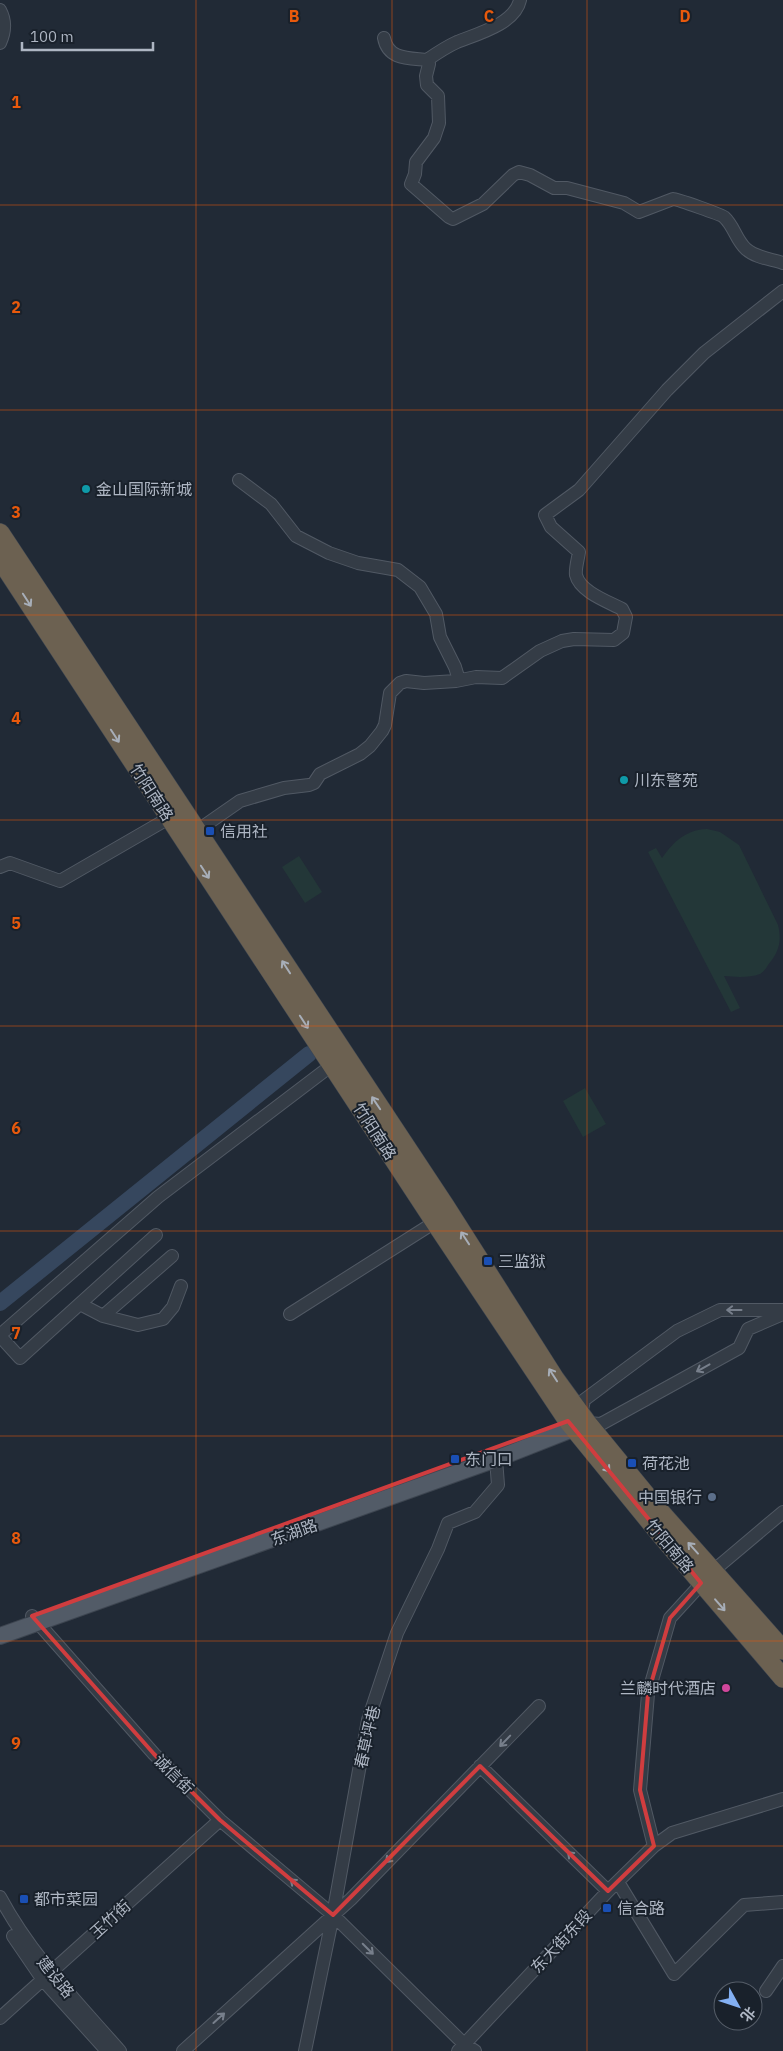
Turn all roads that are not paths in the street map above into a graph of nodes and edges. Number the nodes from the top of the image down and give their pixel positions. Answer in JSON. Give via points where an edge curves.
{"nodes":[{"id":1,"x":520,"y":0,"type":"edge"},
{"id":2,"x":0,"y":10,"type":"edge"},
{"id":3,"x":384,"y":38,"type":"dead end"},
{"id":4,"x":0,"y":42,"type":"edge"},
{"id":5,"x":427,"y":60,"type":"junction"},
{"id":6,"x":783,"y":263,"type":"edge"},
{"id":7,"x":783,"y":291,"type":"edge"},
{"id":8,"x":239,"y":480,"type":"dead end"},
{"id":9,"x":0,"y":533,"type":"edge"},
{"id":10,"x":0,"y":559,"type":"edge"},
{"id":11,"x":458,"y":680,"type":"junction"},
{"id":12,"x":169,"y":818,"type":"junction"},
{"id":13,"x":190,"y":836,"type":"junction"},
{"id":14,"x":0,"y":867,"type":"edge"},
{"id":15,"x":332,"y":1065,"type":"junction"},
{"id":16,"x":435,"y":1222,"type":"junction"},
{"id":17,"x":156,"y":1235,"type":"dead end"},
{"id":18,"x":172,"y":1256,"type":"dead end"},
{"id":19,"x":181,"y":1286,"type":"dead end"},
{"id":20,"x":80,"y":1304,"type":"junction"},
{"id":21,"x":783,"y":1312,"type":"edge"},
{"id":22,"x":290,"y":1314,"type":"dead end"},
{"id":23,"x":103,"y":1316,"type":"junction"},
{"id":24,"x":0,"y":1336,"type":"edge"},
{"id":25,"x":577,"y":1422,"type":"junction"},
{"id":26,"x":496,"y":1459,"type":"junction"},
{"id":27,"x":783,"y":1512,"type":"edge"},
{"id":28,"x":707,"y":1577,"type":"junction"},
{"id":29,"x":35,"y":1619,"type":"junction"},
{"id":30,"x":0,"y":1627,"type":"edge"},
{"id":31,"x":0,"y":1636,"type":"edge"},
{"id":32,"x":783,"y":1650,"type":"edge"},
{"id":33,"x":783,"y":1678,"type":"edge"},
{"id":34,"x":538,"y":1706,"type":"dead end"},
{"id":35,"x":480,"y":1766,"type":"junction"},
{"id":36,"x":783,"y":1799,"type":"edge"},
{"id":37,"x":220,"y":1820,"type":"junction"},
{"id":38,"x":654,"y":1846,"type":"junction"},
{"id":39,"x":618,"y":1882,"type":"junction"},
{"id":40,"x":608,"y":1891,"type":"junction"},
{"id":41,"x":0,"y":1897,"type":"edge"},
{"id":42,"x":783,"y":1902,"type":"edge"},
{"id":43,"x":0,"y":1914,"type":"edge"},
{"id":44,"x":333,"y":1915,"type":"junction"},
{"id":45,"x":783,"y":1966,"type":"edge"},
{"id":46,"x":47,"y":1976,"type":"junction"},
{"id":47,"x":766,"y":1991,"type":"dead end"},
{"id":48,"x":0,"y":2018,"type":"edge"},
{"id":49,"x":466,"y":2049,"type":"edge"},
{"id":50,"x":107,"y":2051,"type":"edge"},
{"id":51,"x":120,"y":2051,"type":"edge"},
{"id":52,"x":183,"y":2051,"type":"edge"},
{"id":53,"x":305,"y":2051,"type":"edge"}],
"edges":[{"from":1,"to":5,"type":"street","via":[[512,16],[484,33],[444,48]]},
{"from":2,"to":4,"type":"street","via":[[5,29]]},
{"from":3,"to":5,"type":"street","via":[[388,49],[399,58]]},
{"from":5,"to":6,"type":"street","via":[[427,85],[438,96],[440,123],[434,138],[416,162],[411,184],[453,219],[475,209],[490,199],[513,175],[524,172],[554,188],[617,200],[639,212],[673,199],[716,212],[724,217],[746,249]]},
{"from":7,"to":11,"type":"street","via":[[704,354],[667,390],[579,490],[545,515],[551,526],[578,552],[576,574],[579,582],[595,596],[622,609],[626,617],[623,633],[614,640],[562,641],[540,651],[502,678]]},
{"from":8,"to":11,"type":"street","via":[[271,504],[296,536],[358,563],[398,570],[420,587],[436,614],[440,637]]},
{"from":9,"to":13,"type":"highway","name":"竹阳南路"},
{"from":10,"to":12,"type":"highway","name":"竹阳南路","one_way":true},
{"from":11,"to":13,"type":"street","via":[[400,683],[390,693],[382,731],[360,754],[320,774],[309,786],[284,788],[240,801]]},
{"from":12,"to":13,"type":"highway","name":"竹阳南路"},
{"from":12,"to":14,"type":"street","via":[[60,881],[10,863]]},
{"from":13,"to":15,"type":"highway","name":"竹阳南路","one_way":true},
{"from":25,"to":13,"type":"highway","name":"竹阳南路","one_way":true},
{"from":15,"to":16,"type":"highway","name":"竹阳南路"},
{"from":15,"to":24,"type":"street","via":[[158,1197]]},
{"from":16,"to":22,"type":"street"},
{"from":16,"to":25,"type":"highway","name":"竹阳南路"},
{"from":17,"to":20,"type":"street"},
{"from":18,"to":23,"type":"street"},
{"from":19,"to":23,"type":"street","via":[[173,1307],[164,1319],[138,1325]]},
{"from":20,"to":23,"type":"street"},
{"from":20,"to":24,"type":"street","via":[[20,1358]]},
{"from":21,"to":25,"type":"street","one_way":true,"via":[[748,1329],[740,1348],[601,1424]]},
{"from":21,"to":25,"type":"street","one_way":true,"via":[[720,1310],[677,1331],[584,1400]]},
{"from":25,"to":26,"type":"main road","name":"东湖路"},
{"from":25,"to":28,"type":"highway","name":"竹阳南路"},
{"from":25,"to":29,"type":"main road","name":"东湖路","via":[[434,1471]]},
{"from":26,"to":29,"type":"main road","name":"东湖路"},
{"from":26,"to":44,"type":"street","name":"春草坪巷","via":[[498,1485],[475,1512],[448,1523],[397,1633],[368,1720]]},
{"from":27,"to":28,"type":"street"},
{"from":28,"to":32,"type":"highway","name":"竹阳南路"},
{"from":28,"to":33,"type":"highway","name":"竹阳南路","one_way":true},
{"from":28,"to":38,"type":"street","via":[[670,1618],[648,1694],[640,1790]]},
{"from":29,"to":30,"type":"main road","name":"东湖路"},
{"from":29,"to":31,"type":"main road","name":"东湖路"},
{"from":29,"to":37,"type":"street","name":"诚信街","via":[[154,1754]]},
{"from":34,"to":35,"type":"street","one_way":true},
{"from":40,"to":35,"type":"street","one_way":true},
{"from":35,"to":44,"type":"street","one_way":true},
{"from":36,"to":38,"type":"street","name":"东大街东段","via":[[672,1833]]},
{"from":44,"to":37,"type":"street","name":"诚信街","one_way":true},
{"from":37,"to":46,"type":"street","name":"玉竹街"},
{"from":38,"to":39,"type":"street","name":"东大街东段"},
{"from":39,"to":40,"type":"street","name":"东大街东段"},
{"from":39,"to":42,"type":"street","via":[[674,1974],[744,1905]]},
{"from":40,"to":49,"type":"street","name":"东大街东段"},
{"from":41,"to":46,"type":"street","name":"建设路"},
{"from":43,"to":46,"type":"street","name":"建设路"},
{"from":44,"to":49,"type":"street","name":"诚信街","one_way":true},
{"from":52,"to":44,"type":"street","one_way":true},
{"from":44,"to":53,"type":"street","name":"春草坪巷"},
{"from":45,"to":47,"type":"street"},
{"from":46,"to":48,"type":"street","name":"玉竹街"},
{"from":46,"to":50,"type":"street","name":"建设路"},
{"from":46,"to":51,"type":"street","name":"建设路"}]}
